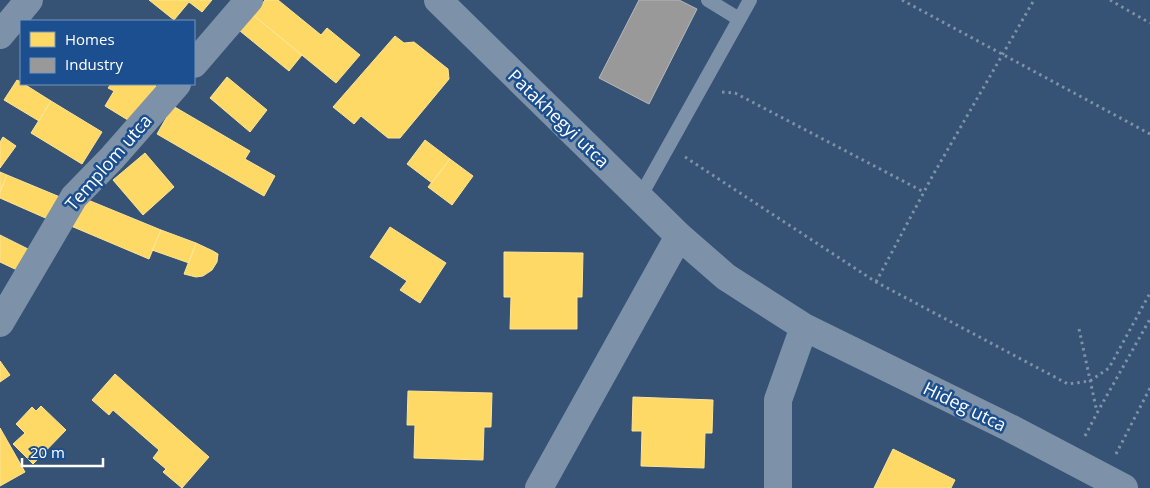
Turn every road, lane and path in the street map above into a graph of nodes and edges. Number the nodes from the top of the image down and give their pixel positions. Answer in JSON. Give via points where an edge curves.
{"nodes":[{"id":1,"x":29,"y":0,"type":"edge"},
{"id":2,"x":249,"y":0,"type":"edge"},
{"id":3,"x":438,"y":0,"type":"edge"},
{"id":4,"x":708,"y":0,"type":"edge"},
{"id":5,"x":750,"y":0,"type":"edge"},
{"id":6,"x":902,"y":0,"type":"edge"},
{"id":7,"x":1034,"y":0,"type":"edge"},
{"id":8,"x":1110,"y":0,"type":"edge"},
{"id":9,"x":739,"y":19,"type":"junction"},
{"id":10,"x":1150,"y":22,"type":"edge"},
{"id":11,"x":0,"y":35,"type":"edge"},
{"id":12,"x":1003,"y":54,"type":"junction"},
{"id":13,"x":195,"y":63,"type":"edge"},
{"id":14,"x":176,"y":85,"type":"edge"},
{"id":15,"x":699,"y":90,"type":"junction"},
{"id":16,"x":1150,"y":134,"type":"edge"},
{"id":17,"x":668,"y":146,"type":"junction"},
{"id":18,"x":924,"y":192,"type":"junction"},
{"id":19,"x":640,"y":197,"type":"junction"},
{"id":20,"x":679,"y":236,"type":"junction"},
{"id":21,"x":876,"y":282,"type":"junction"},
{"id":22,"x":1150,"y":293,"type":"edge"},
{"id":23,"x":1150,"y":319,"type":"edge"},
{"id":24,"x":0,"y":322,"type":"edge"},
{"id":25,"x":804,"y":327,"type":"junction"},
{"id":26,"x":1079,"y":329,"type":"dead end"},
{"id":27,"x":1090,"y":381,"type":"junction"},
{"id":28,"x":1150,"y":388,"type":"edge"},
{"id":29,"x":1097,"y":413,"type":"junction"},
{"id":30,"x":1073,"y":462,"type":"junction"},
{"id":31,"x":1114,"y":483,"type":"edge"},
{"id":32,"x":539,"y":488,"type":"edge"},
{"id":33,"x":778,"y":488,"type":"edge"}],
"edges":[{"from":1,"to":11,"type":"street"},
{"from":2,"to":13,"type":"street"},
{"from":3,"to":19,"type":"street","name":"Patakhegyi utca"},
{"from":4,"to":9,"type":"lane"},
{"from":5,"to":9,"type":"lane"},
{"from":6,"to":12,"type":"path"},
{"from":7,"to":12,"type":"path"},
{"from":8,"to":10,"type":"path"},
{"from":9,"to":15,"type":"lane"},
{"from":12,"to":16,"type":"path"},
{"from":12,"to":18,"type":"path"},
{"from":14,"to":24,"type":"street","name":"Templom utca","via":[[74,196]]},
{"from":15,"to":17,"type":"lane"},
{"from":15,"to":18,"type":"path","via":[[735,93]]},
{"from":17,"to":19,"type":"lane"},
{"from":17,"to":21,"type":"path"},
{"from":18,"to":21,"type":"path"},
{"from":19,"to":20,"type":"street","name":"Patakhegyi utca"},
{"from":20,"to":25,"type":"street","name":"Patakhegyi utca","via":[[726,277]]},
{"from":20,"to":32,"type":"street"},
{"from":21,"to":27,"type":"path","via":[[1068,384]]},
{"from":22,"to":27,"type":"path","via":[[1109,368]]},
{"from":23,"to":29,"type":"path"},
{"from":25,"to":30,"type":"street","name":"Hideg utca"},
{"from":25,"to":33,"type":"street","via":[[778,400]]},
{"from":26,"to":27,"type":"path"},
{"from":27,"to":29,"type":"path"},
{"from":28,"to":31,"type":"path"},
{"from":29,"to":30,"type":"path"},
{"from":30,"to":31,"type":"street","name":"Hideg utca"}]}
